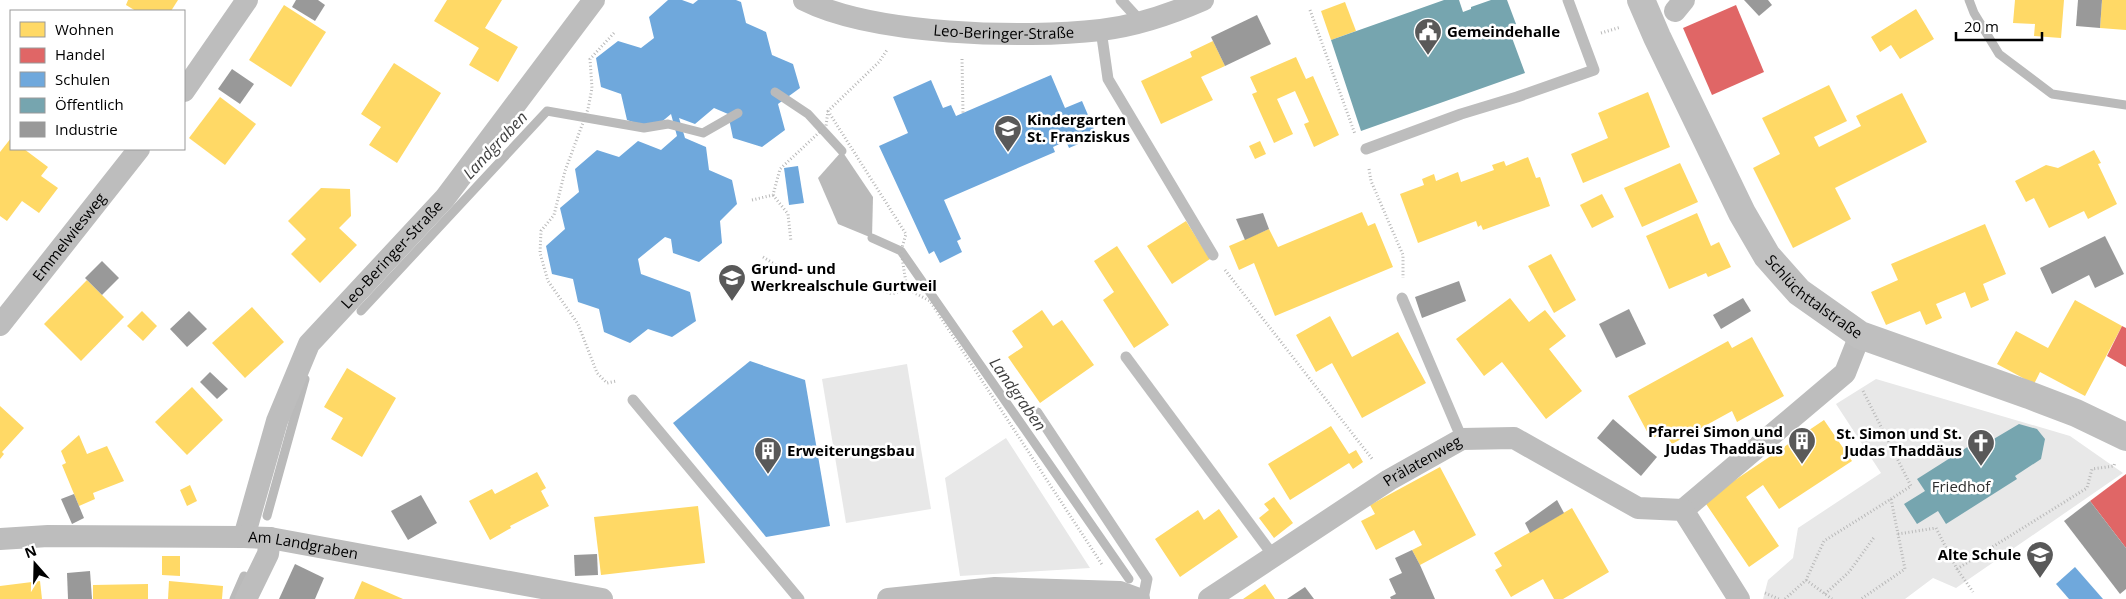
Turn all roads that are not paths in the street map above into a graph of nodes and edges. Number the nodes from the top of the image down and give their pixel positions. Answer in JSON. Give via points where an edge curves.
{"nodes":[{"id":1,"x":247,"y":0,"type":"edge"},
{"id":2,"x":594,"y":0,"type":"edge"},
{"id":3,"x":804,"y":0,"type":"edge"},
{"id":4,"x":1120,"y":0,"type":"edge"},
{"id":5,"x":1203,"y":0,"type":"edge"},
{"id":6,"x":1568,"y":0,"type":"edge"},
{"id":7,"x":1641,"y":0,"type":"edge"},
{"id":8,"x":1142,"y":23,"type":"junction"},
{"id":9,"x":1101,"y":30,"type":"junction"},
{"id":10,"x":185,"y":90,"type":"edge"},
{"id":11,"x":1366,"y":149,"type":"road end"},
{"id":12,"x":138,"y":150,"type":"edge"},
{"id":13,"x":1213,"y":255,"type":"road end"},
{"id":14,"x":1402,"y":298,"type":"road end"},
{"id":15,"x":0,"y":325,"type":"edge"},
{"id":16,"x":1860,"y":335,"type":"junction"},
{"id":17,"x":1126,"y":357,"type":"dead end"},
{"id":18,"x":633,"y":400,"type":"dead end"},
{"id":19,"x":1037,"y":413,"type":"dead end"},
{"id":20,"x":2126,"y":437,"type":"edge"},
{"id":21,"x":1462,"y":439,"type":"junction"},
{"id":22,"x":1682,"y":510,"type":"junction"},
{"id":23,"x":244,"y":537,"type":"junction"},
{"id":24,"x":270,"y":538,"type":"junction"},
{"id":25,"x":0,"y":540,"type":"edge"},
{"id":26,"x":1275,"y":558,"type":"junction"},
{"id":27,"x":1129,"y":595,"type":"edge"},
{"id":28,"x":246,"y":599,"type":"edge"},
{"id":29,"x":602,"y":599,"type":"edge"},
{"id":30,"x":799,"y":599,"type":"edge"},
{"id":31,"x":888,"y":599,"type":"edge"},
{"id":32,"x":1143,"y":599,"type":"edge"},
{"id":33,"x":1209,"y":599,"type":"edge"},
{"id":34,"x":1739,"y":599,"type":"edge"}],
"edges":[{"from":1,"to":10,"type":"street"},
{"from":2,"to":23,"type":"street","name":"Leo-Beringer-Straße","via":[[445,198],[309,344],[277,421]]},
{"from":3,"to":9,"type":"street","name":"Leo-Beringer-Straße","via":[[848,16],[902,26],[1031,34]]},
{"from":4,"to":8,"type":"lane"},
{"from":5,"to":8,"type":"street","name":"Leo-Beringer-Straße"},
{"from":6,"to":11,"type":"lane","via":[[1594,70]]},
{"from":7,"to":16,"type":"main road","name":"Schlüchttalstraße","via":[[1742,213],[1768,256],[1799,292]]},
{"from":8,"to":9,"type":"street","name":"Leo-Beringer-Straße"},
{"from":9,"to":13,"type":"lane","via":[[1108,79]]},
{"from":12,"to":15,"type":"street","name":"Emmelwiesweg"},
{"from":14,"to":21,"type":"lane"},
{"from":16,"to":20,"type":"main road","name":"Schlüchttalstraße","via":[[2037,398]]},
{"from":16,"to":22,"type":"street","via":[[1845,373]]},
{"from":17,"to":26,"type":"lane"},
{"from":18,"to":30,"type":"lane"},
{"from":19,"to":32,"type":"lane","via":[[1147,578]]},
{"from":21,"to":22,"type":"street","name":"Prälatenweg","via":[[1514,438],[1638,508]]},
{"from":21,"to":26,"type":"street","name":"Prälatenweg","via":[[1389,480]]},
{"from":22,"to":34,"type":"street"},
{"from":23,"to":24,"type":"street","name":"Am Landgraben"},
{"from":23,"to":25,"type":"street","name":"Am Landgraben","via":[[48,536]]},
{"from":24,"to":28,"type":"street","via":[[268,554]]},
{"from":24,"to":29,"type":"street","name":"Am Landgraben"},
{"from":26,"to":33,"type":"street","name":"Prälatenweg"},
{"from":27,"to":31,"type":"street","via":[[995,588]]}]}
